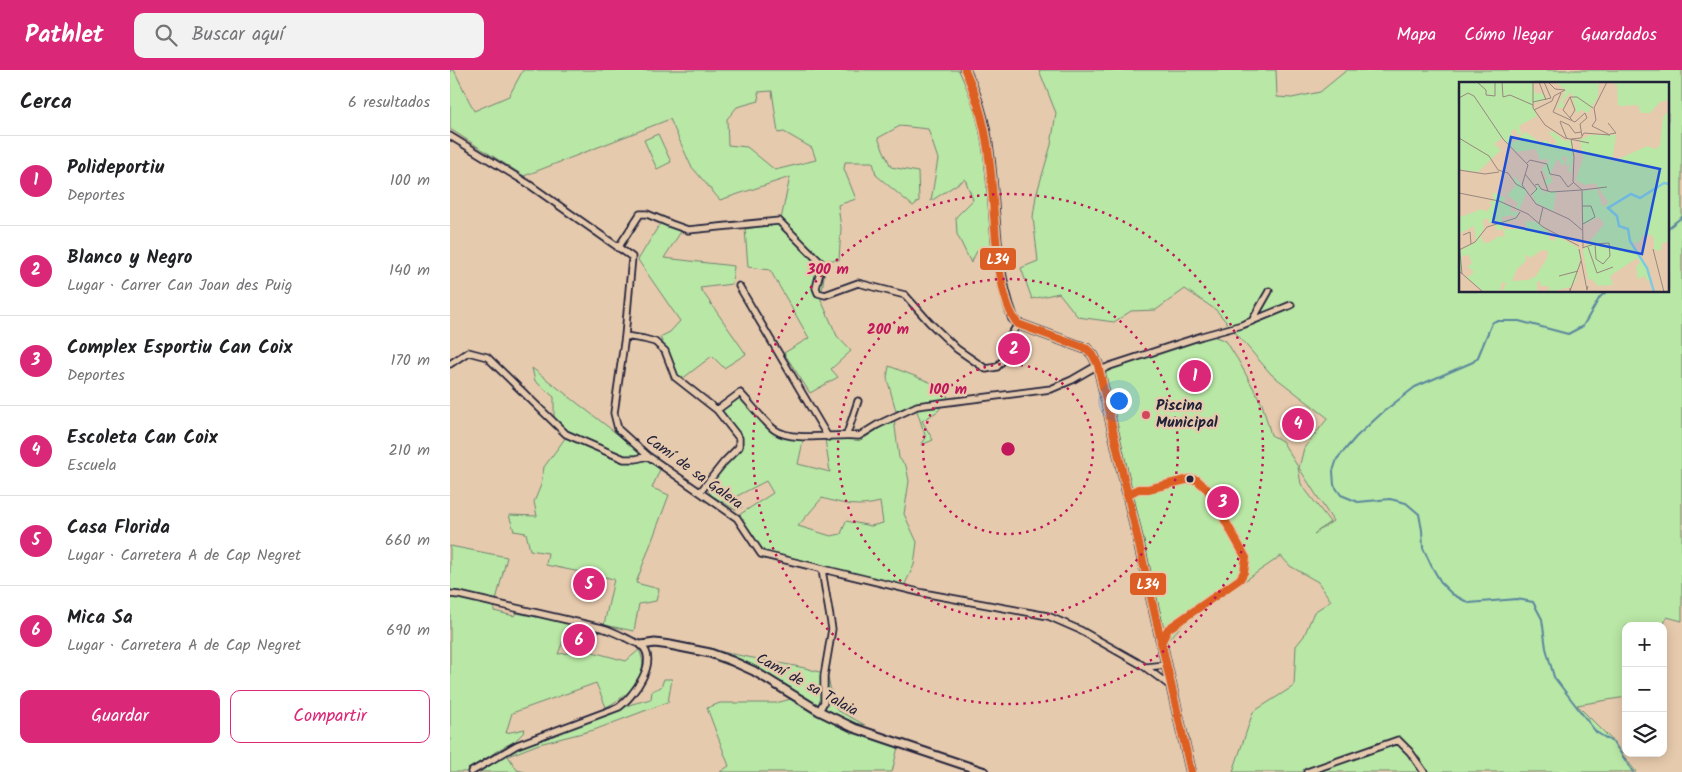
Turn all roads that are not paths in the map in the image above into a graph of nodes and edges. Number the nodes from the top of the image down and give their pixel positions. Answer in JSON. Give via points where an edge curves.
{"nodes":[{"id":1,"x":965,"y":70,"type":"edge"},
{"id":2,"x":450,"y":136,"type":"edge"},
{"id":3,"x":618,"y":248,"type":"junction"},
{"id":4,"x":739,"y":286,"type":"dead end"},
{"id":5,"x":1269,"y":291,"type":"dead end"},
{"id":6,"x":1291,"y":304,"type":"dead end"},
{"id":7,"x":1252,"y":321,"type":"junction"},
{"id":8,"x":1018,"y":324,"type":"junction"},
{"id":9,"x":625,"y":336,"type":"junction"},
{"id":10,"x":450,"y":364,"type":"edge"},
{"id":11,"x":1098,"y":368,"type":"junction"},
{"id":12,"x":858,"y":401,"type":"dead end"},
{"id":13,"x":717,"y":410,"type":"junction"},
{"id":14,"x":846,"y":434,"type":"junction"},
{"id":15,"x":828,"y":437,"type":"junction"},
{"id":16,"x":648,"y":456,"type":"junction"},
{"id":17,"x":701,"y":492,"type":"junction"},
{"id":18,"x":822,"y":570,"type":"junction"},
{"id":19,"x":450,"y":594,"type":"edge"},
{"id":20,"x":641,"y":645,"type":"junction"},
{"id":21,"x":1146,"y":667,"type":"junction"},
{"id":22,"x":1167,"y":669,"type":"junction"},
{"id":23,"x":1155,"y":674,"type":"junction"},
{"id":24,"x":1169,"y":685,"type":"junction"},
{"id":25,"x":818,"y":711,"type":"junction"},
{"id":26,"x":472,"y":772,"type":"edge"},
{"id":27,"x":985,"y":772,"type":"edge"},
{"id":28,"x":1186,"y":772,"type":"edge"},
{"id":29,"x":1191,"y":772,"type":"edge"},
{"id":30,"x":1307,"y":772,"type":"edge"},
{"id":31,"x":1424,"y":772,"type":"edge"}],
"edges":[{"from":1,"to":8,"type":"main road","via":[[982,118],[1001,277],[1010,311]]},
{"from":2,"to":3,"type":"street","name":"Camí de sa Galera","via":[[527,183]]},
{"from":3,"to":8,"type":"street","via":[[640,214],[688,230],[779,221],[822,264],[816,288],[818,294],[825,295],[858,283],[905,295],[957,349],[986,369],[997,367],[1004,359],[1009,338]]},
{"from":3,"to":9,"type":"street","name":"Camí de sa Galera","via":[[632,257]]},
{"from":4,"to":15,"type":"street"},
{"from":5,"to":7,"type":"street"},
{"from":6,"to":7,"type":"street"},
{"from":7,"to":11,"type":"street"},
{"from":8,"to":11,"type":"main road","via":[[1087,349]]},
{"from":9,"to":13,"type":"street","via":[[655,342],[665,351],[675,377]]},
{"from":9,"to":16,"type":"street","name":"Camí de sa Galera","via":[[614,413],[618,430]]},
{"from":10,"to":16,"type":"street","via":[[468,352],[487,357],[566,434],[624,459]]},
{"from":11,"to":14,"type":"street","via":[[1051,389],[917,406],[859,436]]},
{"from":11,"to":22,"type":"main road"},
{"from":12,"to":14,"type":"street"},
{"from":13,"to":15,"type":"street","via":[[740,393],[775,430],[791,436]]},
{"from":13,"to":17,"type":"street","via":[[739,438],[739,447]]},
{"from":14,"to":15,"type":"street"},
{"from":16,"to":17,"type":"street","name":"Camí de sa Galera"},
{"from":17,"to":18,"type":"street","name":"Camí de sa Galera","via":[[737,518],[761,554]]},
{"from":18,"to":21,"type":"street","name":"Camí de sa Galera","via":[[1048,616]]},
{"from":18,"to":25,"type":"street","via":[[832,628],[824,676],[824,702]]},
{"from":19,"to":20,"type":"street","via":[[602,628]]},
{"from":20,"to":25,"type":"street","name":"Camí de sa Talaia","via":[[670,645],[732,661]]},
{"from":20,"to":26,"type":"street","via":[[648,665],[628,701],[517,745]]},
{"from":21,"to":22,"type":"street"},
{"from":21,"to":23,"type":"street","name":"Camí de sa Galera"},
{"from":22,"to":23,"type":"street"},
{"from":22,"to":24,"type":"main road"},
{"from":22,"to":29,"type":"main road"},
{"from":23,"to":24,"type":"street","name":"Camí de sa Galera"},
{"from":24,"to":28,"type":"main road"},
{"from":25,"to":27,"type":"street","name":"Camí de sa Talaia","via":[[854,728]]},
{"from":30,"to":31,"type":"street","via":[[1398,740]]}]}
